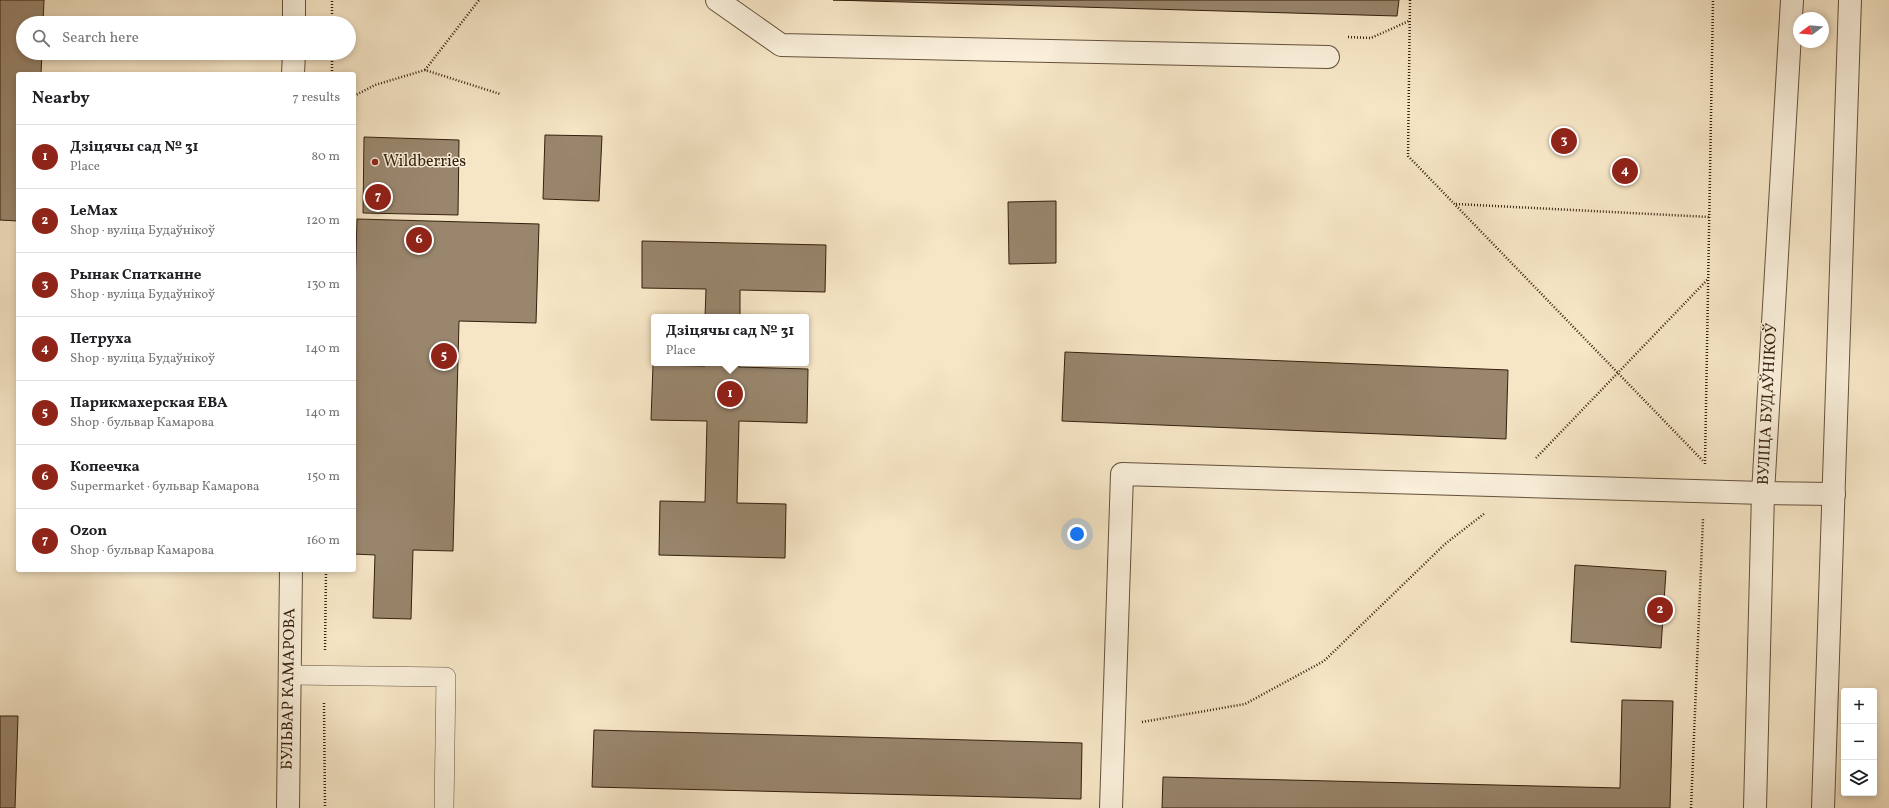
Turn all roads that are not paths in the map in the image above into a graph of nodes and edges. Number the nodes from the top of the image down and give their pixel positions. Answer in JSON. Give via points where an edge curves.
{"nodes":[{"id":1,"x":294,"y":0,"type":"edge"},
{"id":2,"x":717,"y":0,"type":"edge"},
{"id":3,"x":1792,"y":0,"type":"edge"},
{"id":4,"x":1850,"y":0,"type":"edge"},
{"id":5,"x":294,"y":16,"type":"edge"},
{"id":6,"x":1328,"y":57,"type":"dead end"},
{"id":7,"x":294,"y":60,"type":"edge"},
{"id":8,"x":293,"y":72,"type":"edge"},
{"id":9,"x":1763,"y":493,"type":"junction"},
{"id":10,"x":1834,"y":494,"type":"junction"},
{"id":11,"x":290,"y":572,"type":"edge"},
{"id":12,"x":290,"y":675,"type":"junction"},
{"id":13,"x":288,"y":808,"type":"edge"},
{"id":14,"x":444,"y":808,"type":"edge"},
{"id":15,"x":1111,"y":808,"type":"edge"},
{"id":16,"x":1755,"y":808,"type":"edge"},
{"id":17,"x":1823,"y":808,"type":"edge"}],
"edges":[{"from":1,"to":5,"type":"street"},
{"from":2,"to":6,"type":"street","via":[[781,45]]},
{"from":3,"to":9,"type":"street","name":"ВУЛІЦА БУДАЎНІКОЎ"},
{"from":4,"to":10,"type":"street"},
{"from":7,"to":8,"type":"street"},
{"from":9,"to":10,"type":"street"},
{"from":9,"to":15,"type":"street","via":[[1122,474]]},
{"from":9,"to":16,"type":"street","name":"ВУЛІЦА БУДАЎНІКОЎ"},
{"from":10,"to":17,"type":"street"},
{"from":11,"to":12,"type":"street","name":"БУЛЬВАР КАМАРОВА"},
{"from":12,"to":13,"type":"street","name":"БУЛЬВАР КАМАРОВА"},
{"from":12,"to":14,"type":"lane","via":[[446,678]]}]}
